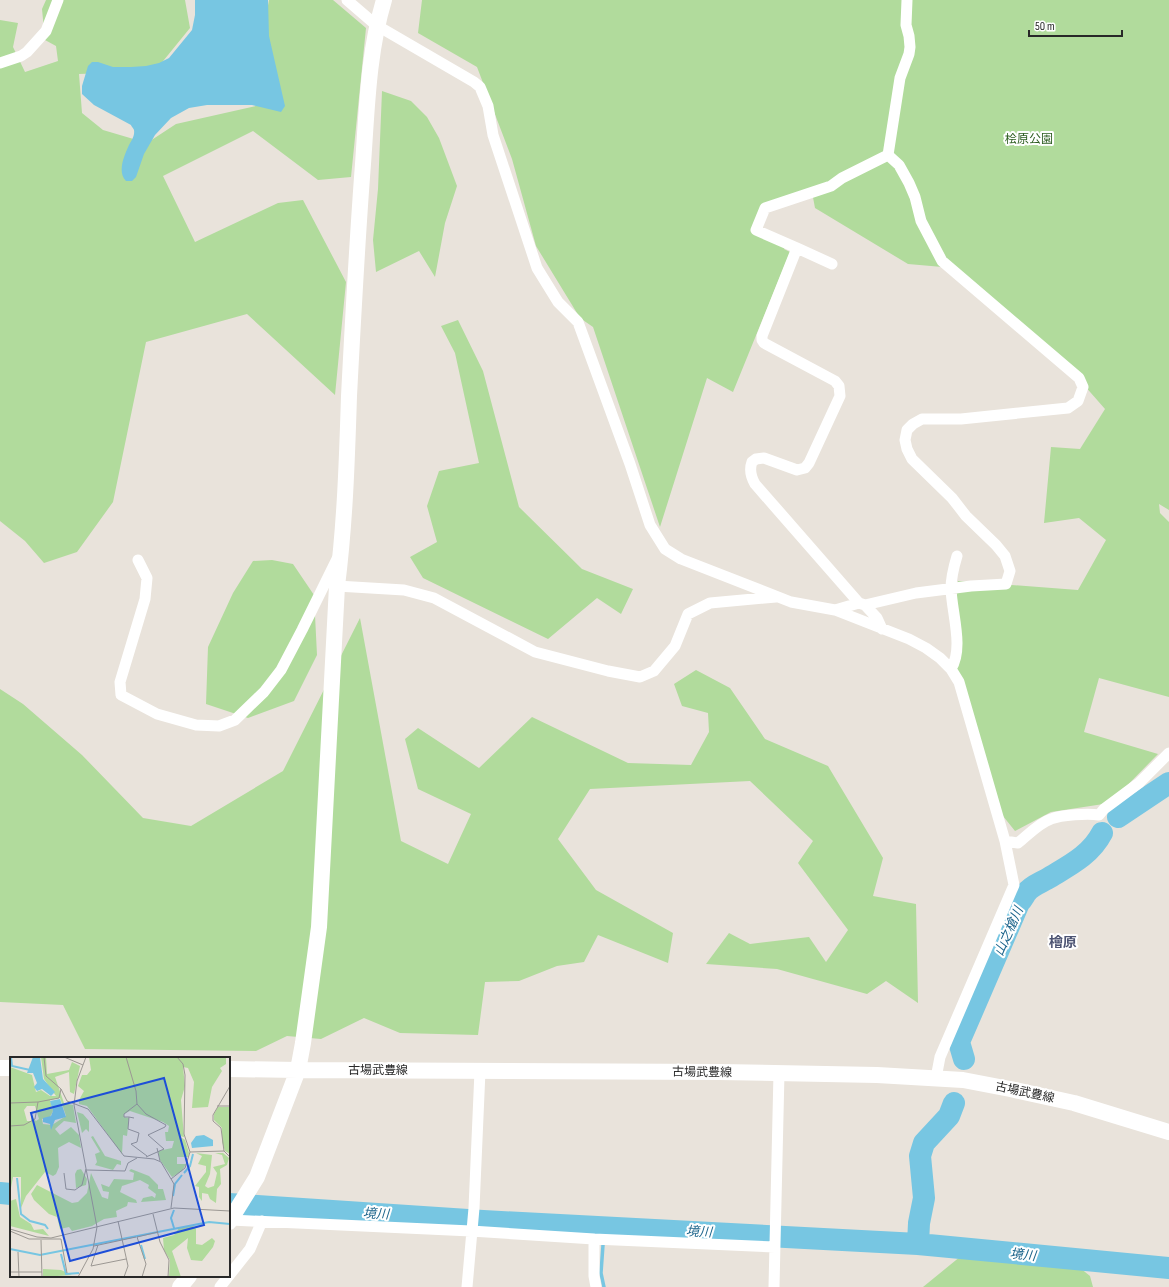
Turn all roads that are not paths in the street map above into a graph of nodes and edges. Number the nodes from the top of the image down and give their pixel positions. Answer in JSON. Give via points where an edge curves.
{"nodes":[{"id":1,"x":58,"y":0,"type":"edge"},
{"id":2,"x":347,"y":0,"type":"edge"},
{"id":3,"x":384,"y":0,"type":"edge"},
{"id":4,"x":907,"y":0,"type":"edge"},
{"id":5,"x":376,"y":25,"type":"junction"},
{"id":6,"x":0,"y":62,"type":"edge"},
{"id":7,"x":888,"y":155,"type":"junction"},
{"id":8,"x":798,"y":248,"type":"junction"},
{"id":9,"x":832,"y":264,"type":"dead end"},
{"id":10,"x":342,"y":550,"type":"junction"},
{"id":11,"x":957,"y":556,"type":"dead end"},
{"id":12,"x":138,"y":560,"type":"dead end"},
{"id":13,"x":337,"y":586,"type":"junction"},
{"id":14,"x":951,"y":588,"type":"junction"},
{"id":15,"x":778,"y":597,"type":"junction"},
{"id":16,"x":862,"y":604,"type":"junction"},
{"id":17,"x":835,"y":610,"type":"junction"},
{"id":18,"x":882,"y":629,"type":"junction"},
{"id":19,"x":951,"y":669,"type":"junction"},
{"id":20,"x":1169,"y":753,"type":"edge"},
{"id":21,"x":1005,"y":841,"type":"junction"},
{"id":22,"x":230,"y":1069,"type":"edge"},
{"id":23,"x":298,"y":1070,"type":"junction"},
{"id":24,"x":480,"y":1071,"type":"junction"},
{"id":25,"x":779,"y":1073,"type":"junction"},
{"id":26,"x":936,"y":1078,"type":"junction"},
{"id":27,"x":1169,"y":1132,"type":"edge"},
{"id":28,"x":230,"y":1221,"type":"edge"},
{"id":29,"x":262,"y":1221,"type":"junction"},
{"id":30,"x":471,"y":1230,"type":"junction"},
{"id":31,"x":594,"y":1238,"type":"junction"},
{"id":32,"x":775,"y":1246,"type":"junction"},
{"id":33,"x":230,"y":1274,"type":"edge"},
{"id":34,"x":188,"y":1277,"type":"edge"},
{"id":35,"x":228,"y":1277,"type":"edge"},
{"id":36,"x":180,"y":1287,"type":"edge"},
{"id":37,"x":220,"y":1287,"type":"edge"},
{"id":38,"x":467,"y":1287,"type":"edge"},
{"id":39,"x":596,"y":1287,"type":"edge"},
{"id":40,"x":774,"y":1287,"type":"edge"}],
"edges":[{"from":1,"to":6,"type":"street","via":[[46,31],[27,52]]},
{"from":2,"to":5,"type":"street"},
{"from":3,"to":5,"type":"street"},
{"from":4,"to":7,"type":"street","via":[[906,24],[910,47],[900,78]]},
{"from":5,"to":10,"type":"street","via":[[361,194]]},
{"from":5,"to":15,"type":"street","via":[[480,87],[537,268],[558,302],[578,322],[650,525],[665,549],[681,559]]},
{"from":7,"to":8,"type":"street","via":[[831,186],[764,208],[756,230]]},
{"from":7,"to":14,"type":"street","via":[[899,165],[909,183],[921,221],[942,261],[1079,378],[1083,387],[1078,401],[1068,408],[961,419],[922,419],[907,430],[906,449],[912,459],[996,545],[1009,563],[1010,571],[1006,584]]},
{"from":8,"to":9,"type":"street"},
{"from":8,"to":16,"type":"street","via":[[762,340],[834,381],[839,386],[840,396],[805,468],[797,470],[760,458],[750,466],[751,477]]},
{"from":10,"to":12,"type":"street","via":[[281,670],[264,692],[235,720],[219,726],[196,726],[157,714],[121,695],[120,682],[145,599],[147,578]]},
{"from":10,"to":13,"type":"street"},
{"from":11,"to":14,"type":"street"},
{"from":13,"to":15,"type":"street","via":[[404,590],[434,598],[535,652],[640,678],[654,671],[675,646],[688,614],[710,603]]},
{"from":13,"to":23,"type":"street","via":[[319,927]]},
{"from":14,"to":16,"type":"street"},
{"from":14,"to":19,"type":"street","via":[[957,657]]},
{"from":15,"to":17,"type":"street"},
{"from":16,"to":17,"type":"street"},
{"from":16,"to":18,"type":"street","via":[[877,618]]},
{"from":17,"to":18,"type":"street"},
{"from":18,"to":19,"type":"street","via":[[926,648]]},
{"from":19,"to":21,"type":"street","via":[[959,682]]},
{"from":20,"to":21,"type":"street","via":[[1139,783],[1099,815],[1052,818],[1018,843]]},
{"from":21,"to":26,"type":"street","via":[[1014,885],[940,1057]]},
{"from":22,"to":23,"type":"street","name":"古場武豊線"},
{"from":23,"to":24,"type":"street","name":"古場武豊線"},
{"from":23,"to":28,"type":"street","via":[[257,1177]]},
{"from":24,"to":25,"type":"street","name":"古場武豊線"},
{"from":24,"to":30,"type":"street"},
{"from":25,"to":26,"type":"street","name":"古場武豊線"},
{"from":25,"to":32,"type":"street"},
{"from":26,"to":27,"type":"street","name":"古場武豊線","via":[[963,1080],[1074,1103]]},
{"from":28,"to":29,"type":"street"},
{"from":29,"to":30,"type":"street"},
{"from":29,"to":33,"type":"street","via":[[250,1249]]},
{"from":30,"to":31,"type":"street"},
{"from":30,"to":38,"type":"street"},
{"from":31,"to":32,"type":"street"},
{"from":31,"to":39,"type":"street"},
{"from":32,"to":40,"type":"street"},
{"from":34,"to":36,"type":"street"},
{"from":35,"to":37,"type":"street"}]}
